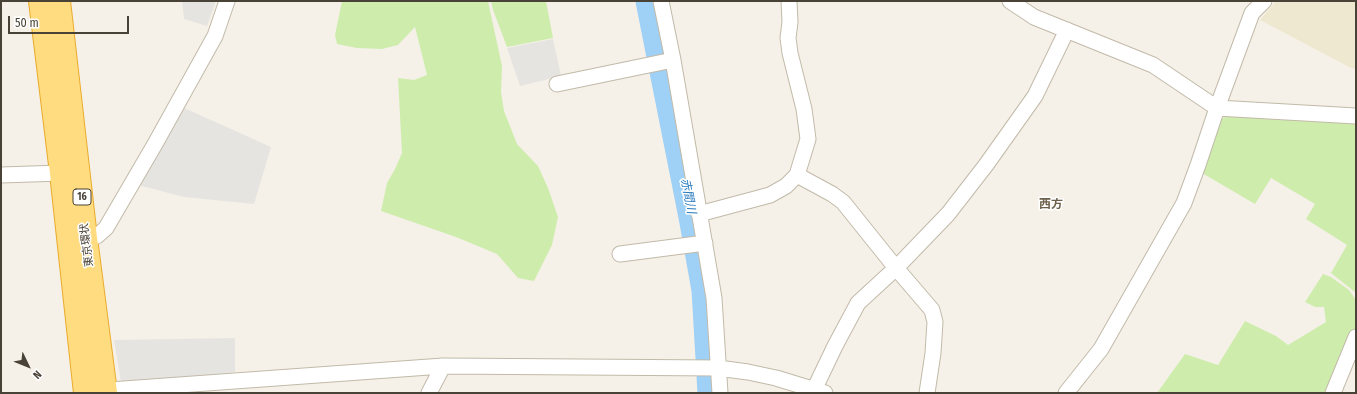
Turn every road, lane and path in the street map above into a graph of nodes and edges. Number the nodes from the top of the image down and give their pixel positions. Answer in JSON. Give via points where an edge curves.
{"nodes":[{"id":1,"x":40,"y":1,"type":"edge"},
{"id":2,"x":59,"y":1,"type":"edge"},
{"id":3,"x":227,"y":1,"type":"edge"},
{"id":4,"x":661,"y":1,"type":"edge"},
{"id":5,"x":789,"y":1,"type":"edge"},
{"id":6,"x":1010,"y":1,"type":"edge"},
{"id":7,"x":1264,"y":1,"type":"edge"},
{"id":8,"x":1067,"y":30,"type":"junction"},
{"id":9,"x":666,"y":61,"type":"junction"},
{"id":10,"x":557,"y":84,"type":"dead end"},
{"id":11,"x":1217,"y":108,"type":"junction"},
{"id":12,"x":1356,"y":116,"type":"edge"},
{"id":13,"x":61,"y":173,"type":"junction"},
{"id":14,"x":1,"y":175,"type":"edge"},
{"id":15,"x":798,"y":175,"type":"junction"},
{"id":16,"x":699,"y":214,"type":"junction"},
{"id":17,"x":86,"y":238,"type":"junction"},
{"id":18,"x":698,"y":244,"type":"junction"},
{"id":19,"x":620,"y":254,"type":"dead end"},
{"id":20,"x":896,"y":268,"type":"junction"},
{"id":21,"x":1356,"y":337,"type":"edge"},
{"id":22,"x":443,"y":366,"type":"junction"},
{"id":23,"x":713,"y":368,"type":"junction"},
{"id":24,"x":820,"y":391,"type":"edge"},
{"id":25,"x":95,"y":392,"type":"edge"},
{"id":26,"x":429,"y":393,"type":"edge"},
{"id":27,"x":720,"y":393,"type":"edge"},
{"id":28,"x":927,"y":393,"type":"edge"},
{"id":29,"x":1066,"y":393,"type":"edge"},
{"id":30,"x":1333,"y":393,"type":"edge"}],
"edges":[{"from":1,"to":13,"type":"highway","name":"東京環状","number":"16"},
{"from":2,"to":17,"type":"highway","name":"東京環状","number":"16"},
{"from":3,"to":17,"type":"street","via":[[215,36],[106,228],[97,236]]},
{"from":4,"to":9,"type":"street"},
{"from":5,"to":15,"type":"street","via":[[790,53],[804,109],[808,139]]},
{"from":6,"to":8,"type":"street","via":[[1034,17]]},
{"from":7,"to":11,"type":"street","via":[[1252,13]]},
{"from":8,"to":11,"type":"street","via":[[1153,65]]},
{"from":8,"to":20,"type":"street","via":[[1035,96],[986,165],[948,214]]},
{"from":9,"to":10,"type":"street"},
{"from":9,"to":16,"type":"street"},
{"from":11,"to":12,"type":"street"},
{"from":11,"to":29,"type":"street","via":[[1184,203],[1101,349]]},
{"from":13,"to":14,"type":"street"},
{"from":13,"to":25,"type":"highway","name":"東京環状","number":"16"},
{"from":15,"to":16,"type":"street","via":[[770,195]]},
{"from":15,"to":20,"type":"street","via":[[843,202]]},
{"from":16,"to":18,"type":"street"},
{"from":17,"to":25,"type":"highway","name":"東京環状","number":"16"},
{"from":18,"to":19,"type":"street"},
{"from":18,"to":23,"type":"street","via":[[714,298]]},
{"from":20,"to":24,"type":"street","via":[[858,303],[835,346]]},
{"from":20,"to":28,"type":"street","via":[[932,310],[935,322]]},
{"from":21,"to":30,"type":"street"},
{"from":22,"to":23,"type":"street"},
{"from":22,"to":25,"type":"street"},
{"from":22,"to":26,"type":"street"},
{"from":23,"to":24,"type":"street","via":[[776,378]]},
{"from":23,"to":27,"type":"street"}]}
